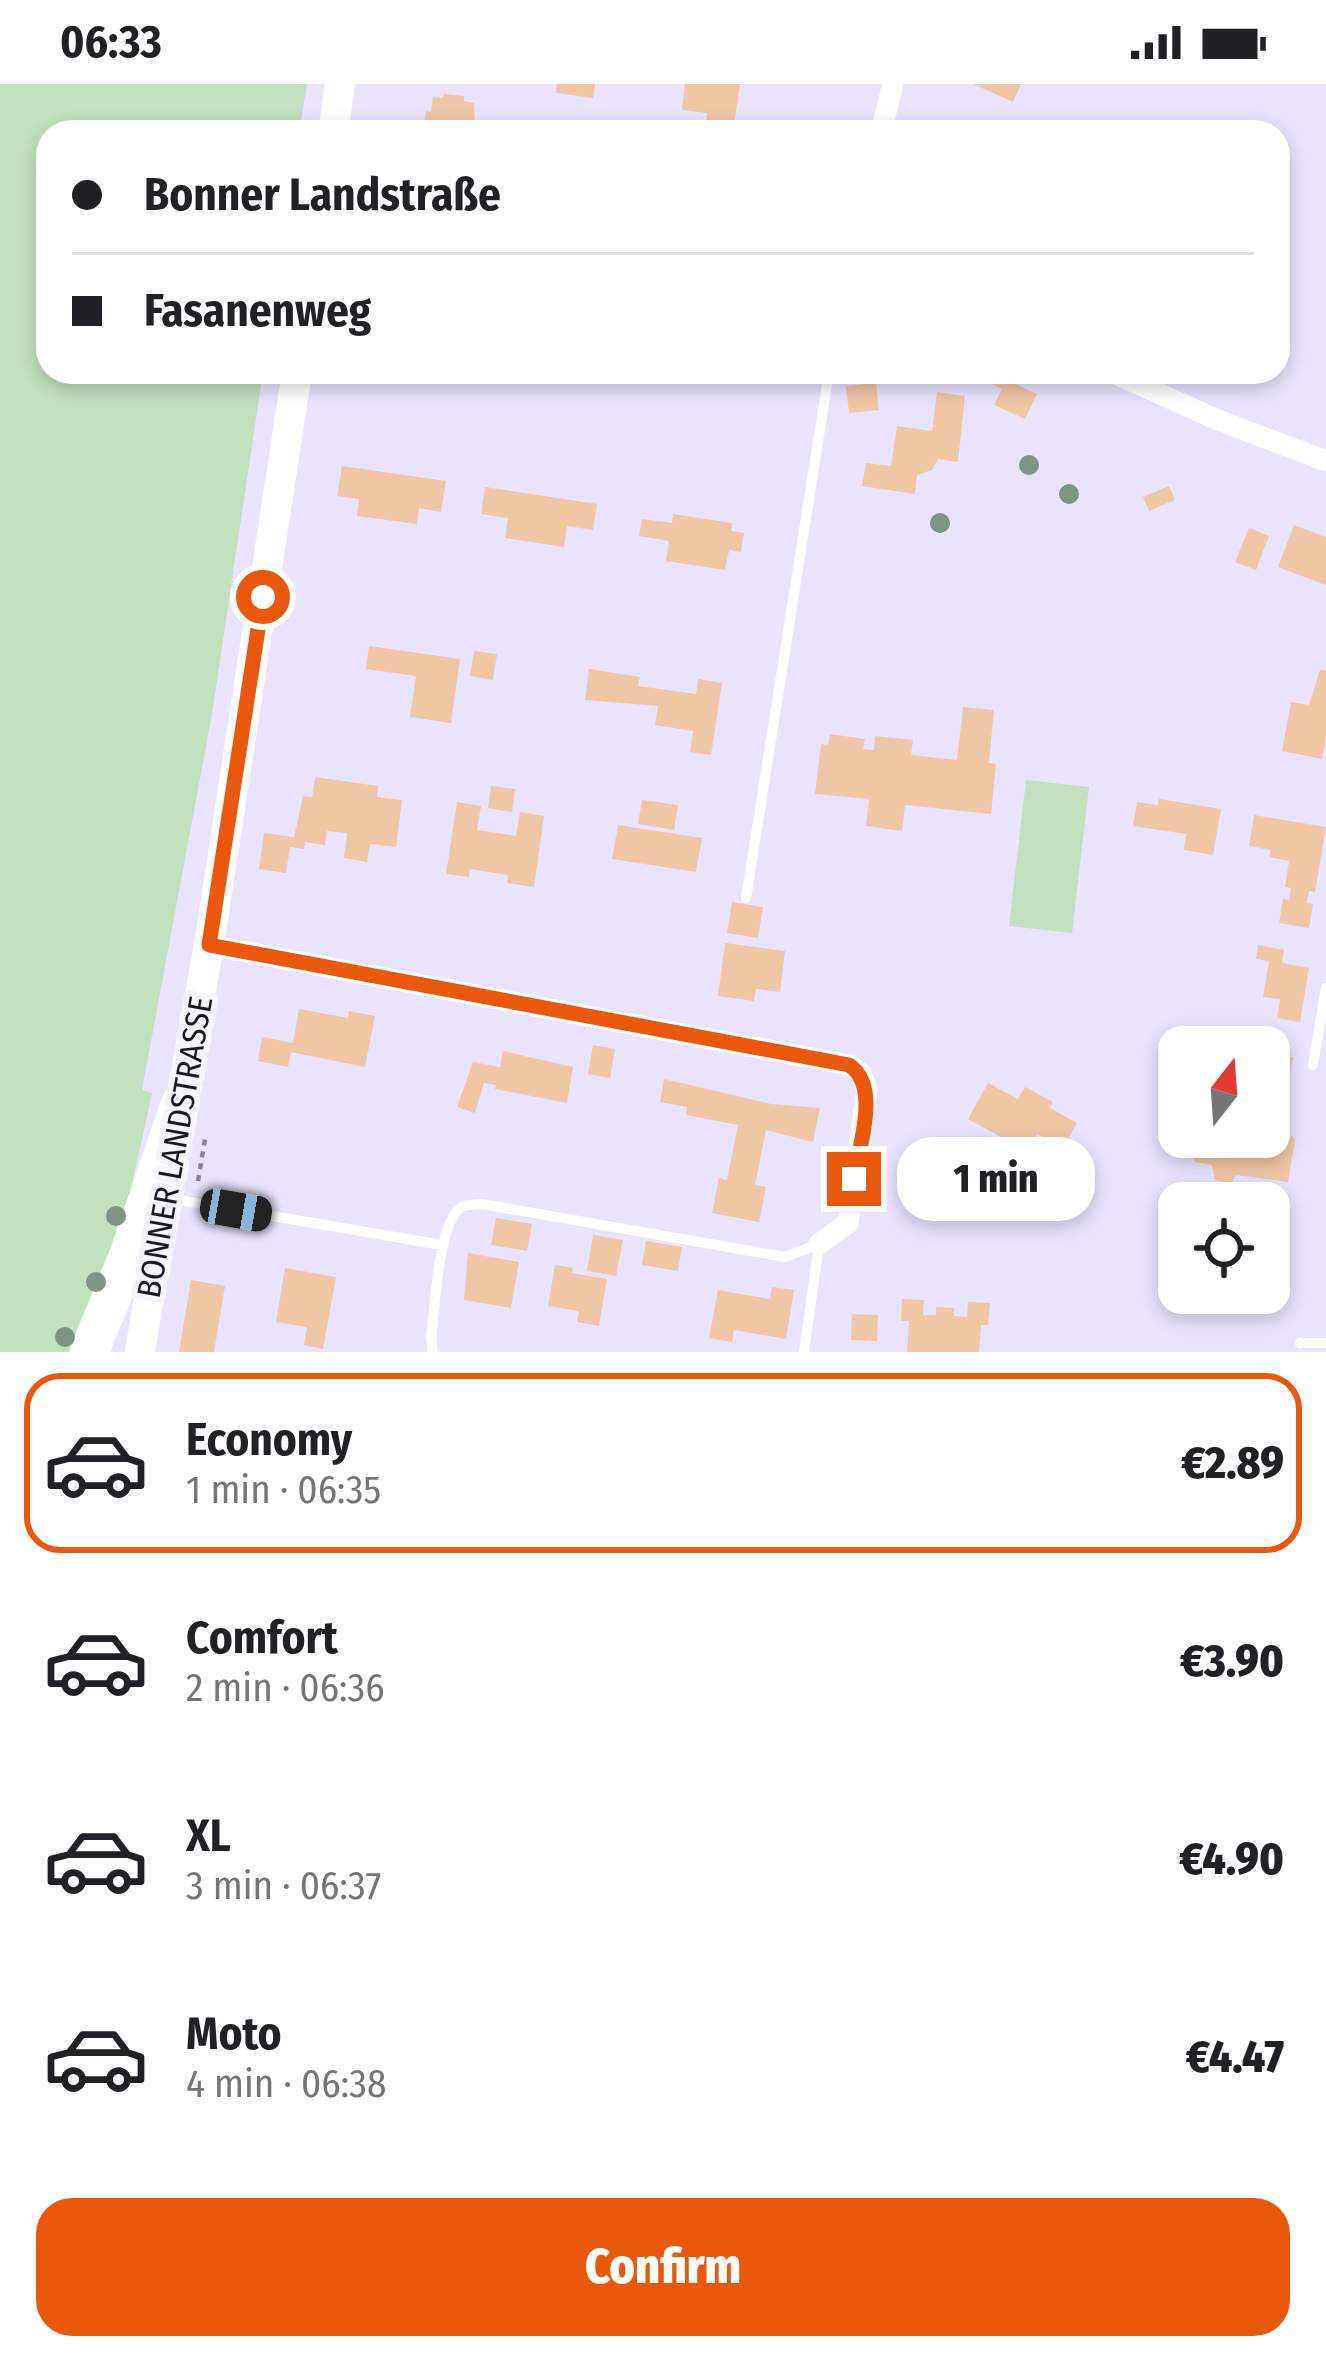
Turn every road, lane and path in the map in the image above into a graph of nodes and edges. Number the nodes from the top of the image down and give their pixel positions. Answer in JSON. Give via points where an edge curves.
{"nodes":[{"id":1,"x":340,"y":84,"type":"edge"},
{"id":2,"x":893,"y":84,"type":"edge"},
{"id":3,"x":335,"y":120,"type":"edge"},
{"id":4,"x":883,"y":120,"type":"edge"},
{"id":5,"x":295,"y":384,"type":"edge"},
{"id":6,"x":827,"y":384,"type":"edge"},
{"id":7,"x":1137,"y":384,"type":"edge"},
{"id":8,"x":1326,"y":461,"type":"edge"},
{"id":9,"x":746,"y":898,"type":"dead end"},
{"id":10,"x":209,"y":945,"type":"junction"},
{"id":11,"x":1326,"y":988,"type":"edge"},
{"id":12,"x":1313,"y":1064,"type":"dead end"},
{"id":13,"x":180,"y":1105,"type":"junction"},
{"id":14,"x":206,"y":1136,"type":"dead end"},
{"id":15,"x":180,"y":1200,"type":"junction"},
{"id":16,"x":819,"y":1244,"type":"junction"},
{"id":17,"x":442,"y":1245,"type":"junction"},
{"id":18,"x":1300,"y":1343,"type":"dead end"},
{"id":19,"x":1326,"y":1343,"type":"edge"},
{"id":20,"x":89,"y":1352,"type":"edge"},
{"id":21,"x":140,"y":1352,"type":"edge"},
{"id":22,"x":433,"y":1352,"type":"edge"},
{"id":23,"x":804,"y":1352,"type":"edge"}],
"edges":[{"from":1,"to":3,"type":"main road"},
{"from":2,"to":4,"type":"street"},
{"from":5,"to":10,"type":"main road","name":"BONNER LANDSTRASSE"},
{"from":6,"to":9,"type":"lane"},
{"from":7,"to":8,"type":"street"},
{"from":10,"to":13,"type":"main road","name":"BONNER LANDSTRASSE"},
{"from":10,"to":16,"type":"street","via":[[849,1065],[867,1089],[848,1223]]},
{"from":11,"to":12,"type":"lane"},
{"from":13,"to":15,"type":"main road","name":"BONNER LANDSTRASSE"},
{"from":13,"to":20,"type":"highway"},
{"from":14,"to":15,"type":"path"},
{"from":15,"to":17,"type":"lane"},
{"from":15,"to":21,"type":"main road","name":"BONNER LANDSTRASSE"},
{"from":16,"to":17,"type":"lane","via":[[785,1257],[482,1204],[451,1218]]},
{"from":16,"to":23,"type":"lane"},
{"from":17,"to":22,"type":"lane"},
{"from":18,"to":19,"type":"lane"}]}
